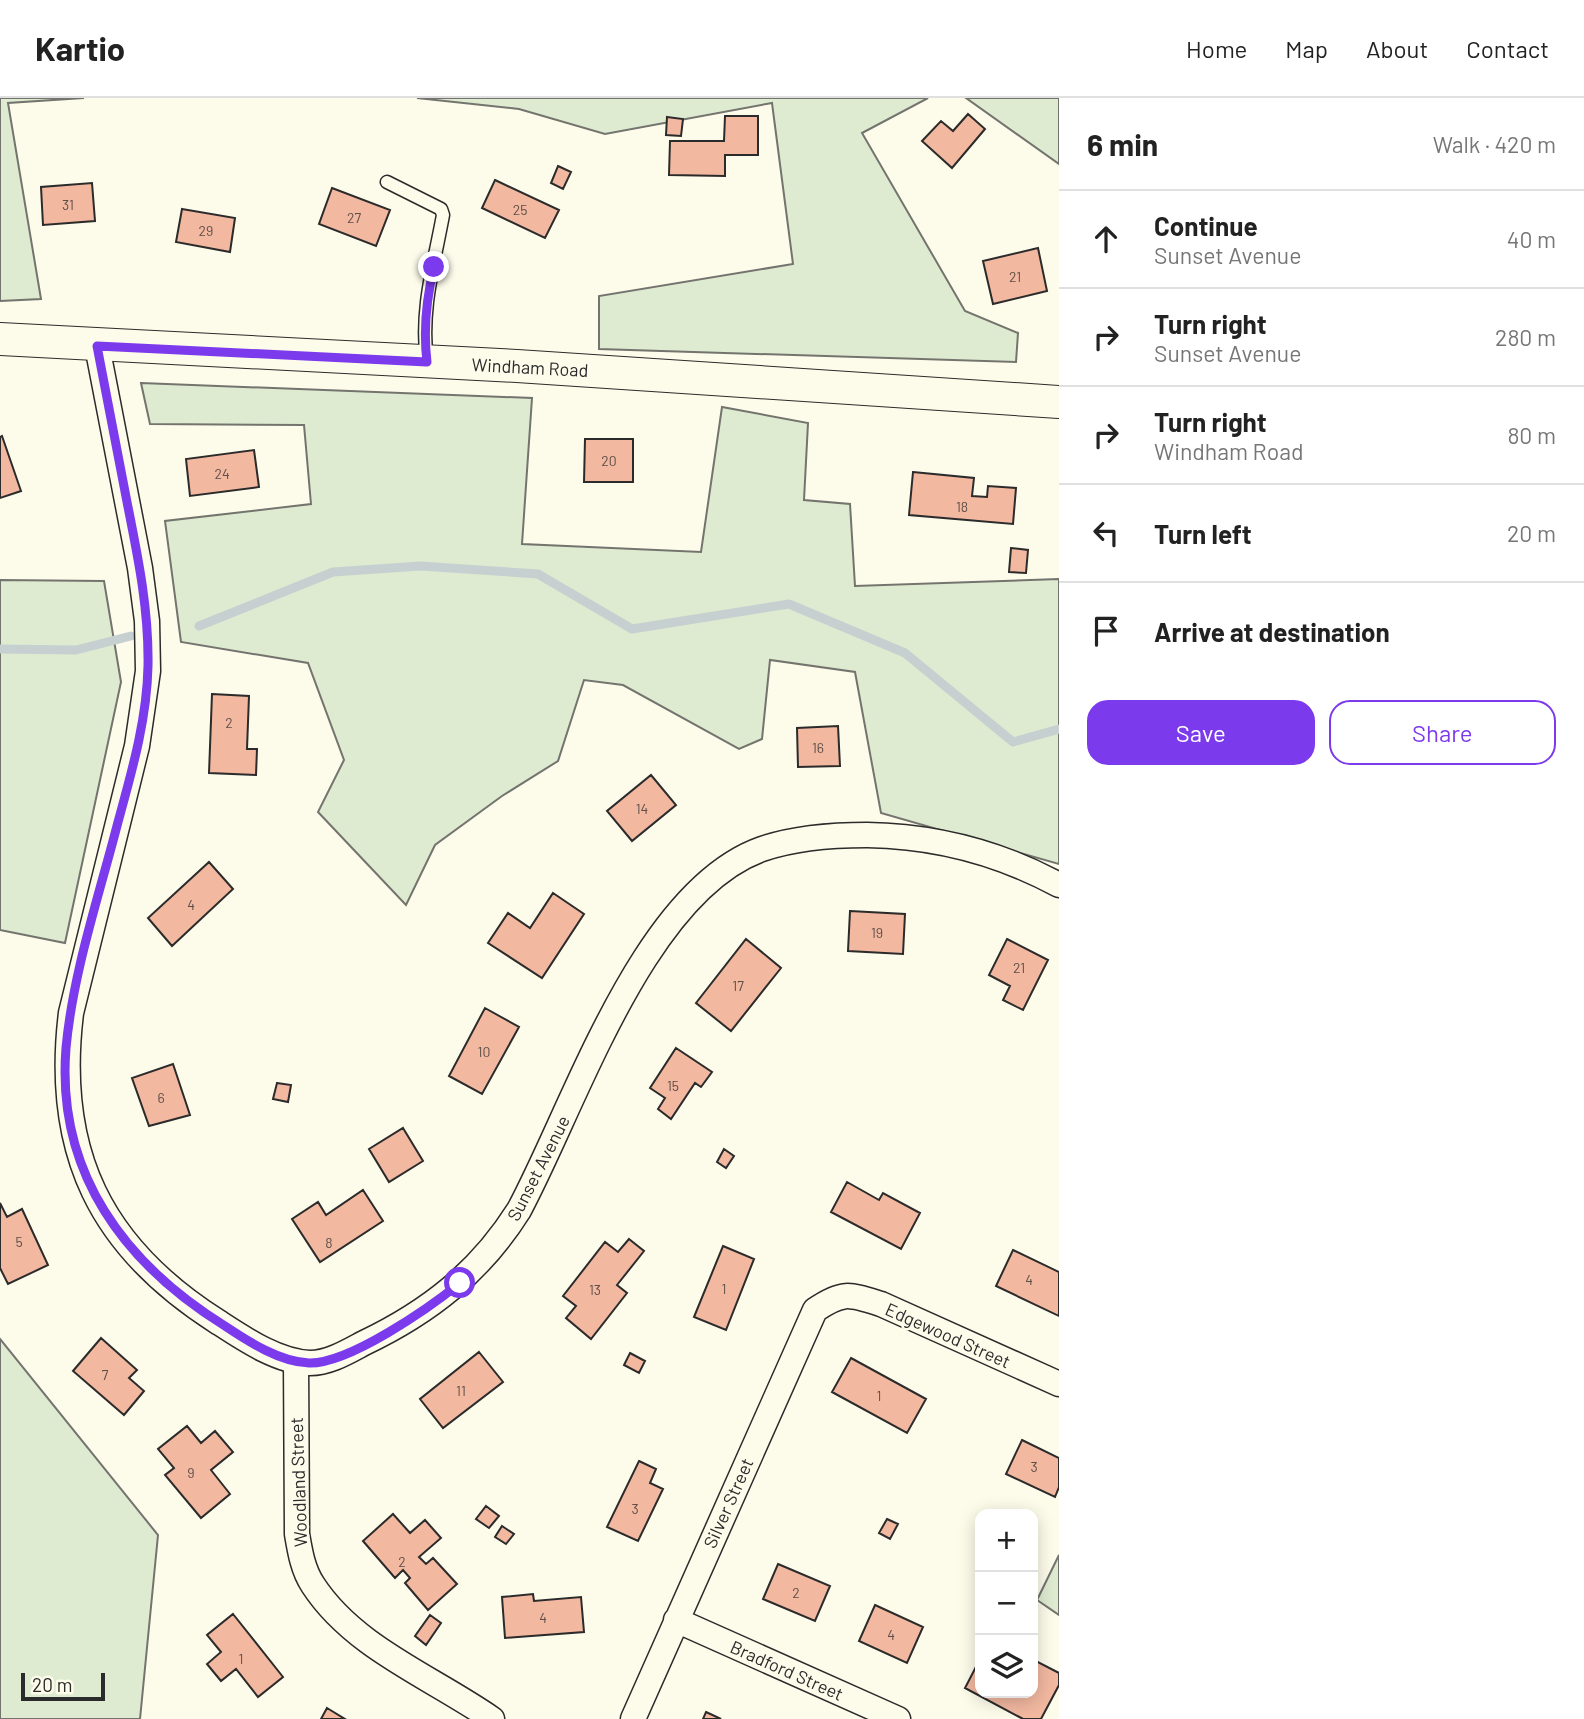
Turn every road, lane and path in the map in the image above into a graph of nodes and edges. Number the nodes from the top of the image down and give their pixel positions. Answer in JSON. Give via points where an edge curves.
{"nodes":[{"id":1,"x":387,"y":182,"type":"dead end"},
{"id":2,"x":0,"y":339,"type":"edge"},
{"id":3,"x":97,"y":346,"type":"junction"},
{"id":4,"x":427,"y":362,"type":"junction"},
{"id":5,"x":1059,"y":402,"type":"edge"},
{"id":6,"x":1059,"y":885,"type":"edge"},
{"id":7,"x":835,"y":1296,"type":"joint"},
{"id":8,"x":296,"y":1360,"type":"junction"},
{"id":9,"x":1059,"y":1384,"type":"edge"},
{"id":10,"x":676,"y":1620,"type":"junction"},
{"id":11,"x":492,"y":1719,"type":"edge"},
{"id":12,"x":633,"y":1719,"type":"edge"},
{"id":13,"x":898,"y":1719,"type":"edge"}],
"edges":[{"from":1,"to":4,"type":"lane","via":[[441,209],[443,215],[426,301]]},
{"from":2,"to":3,"type":"street","name":"Windham Road"},
{"from":3,"to":4,"type":"street","name":"Windham Road"},
{"from":3,"to":8,"type":"street","name":"Sunset Avenue","via":[[140,568],[148,671],[134,759],[71,1013],[66,1068],[71,1123],[103,1209],[146,1268],[174,1293],[239,1335]]},
{"from":4,"to":5,"type":"street","name":"Windham Road"},
{"from":6,"to":8,"type":"street","name":"Sunset Avenue","via":[[984,852],[901,835],[811,839],[761,849],[741,859],[699,889],[646,957],[519,1210],[486,1255],[460,1283],[414,1317],[332,1358]]},
{"from":7,"to":9,"type":"street","name":"Edgewood Street","via":[[881,1304]]},
{"from":7,"to":10,"type":"street","name":"Silver Street","via":[[815,1310],[802,1335]]},
{"from":8,"to":11,"type":"street","name":"Woodland Street","via":[[297,1534],[312,1584],[356,1633]]},
{"from":10,"to":12,"type":"street","name":"Silver Street"},
{"from":10,"to":13,"type":"street","name":"Bradford Street"}]}
